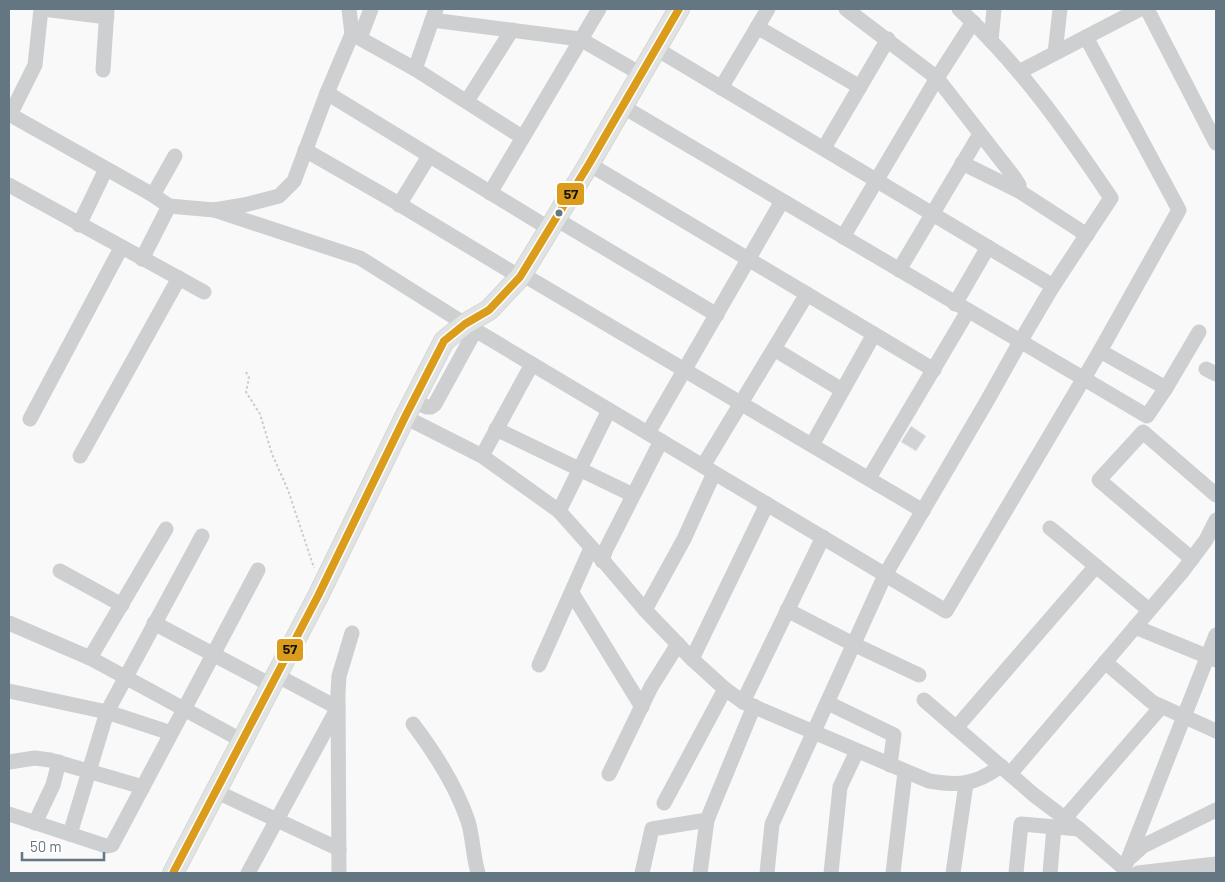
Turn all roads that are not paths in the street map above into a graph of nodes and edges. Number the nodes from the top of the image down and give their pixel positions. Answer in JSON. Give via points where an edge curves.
{"nodes":[{"id":1,"x":42,"y":9,"type":"edge"},
{"id":2,"x":349,"y":9,"type":"edge"},
{"id":3,"x":372,"y":9,"type":"edge"},
{"id":4,"x":599,"y":9,"type":"edge"},
{"id":5,"x":679,"y":9,"type":"edge"},
{"id":6,"x":768,"y":9,"type":"edge"},
{"id":7,"x":846,"y":9,"type":"edge"},
{"id":8,"x":959,"y":9,"type":"edge"},
{"id":9,"x":994,"y":9,"type":"edge"},
{"id":10,"x":1060,"y":9,"type":"edge"},
{"id":11,"x":1140,"y":9,"type":"edge"},
{"id":12,"x":1146,"y":9,"type":"edge"},
{"id":13,"x":107,"y":13,"type":"edge"},
{"id":14,"x":434,"y":14,"type":"edge"},
{"id":15,"x":973,"y":22,"type":"junction"},
{"id":16,"x":757,"y":27,"type":"junction"},
{"id":17,"x":512,"y":30,"type":"junction"},
{"id":18,"x":356,"y":36,"type":"junction"},
{"id":19,"x":1086,"y":37,"type":"junction"},
{"id":20,"x":580,"y":39,"type":"junction"},
{"id":21,"x":888,"y":39,"type":"junction"},
{"id":22,"x":991,"y":41,"type":"junction"},
{"id":23,"x":655,"y":48,"type":"junction"},
{"id":24,"x":1055,"y":53,"type":"junction"},
{"id":25,"x":415,"y":69,"type":"junction"},
{"id":26,"x":103,"y":70,"type":"dead end"},
{"id":27,"x":1019,"y":72,"type":"junction"},
{"id":28,"x":641,"y":74,"type":"junction"},
{"id":29,"x":937,"y":78,"type":"junction"},
{"id":30,"x":860,"y":87,"type":"junction"},
{"id":31,"x":722,"y":88,"type":"junction"},
{"id":32,"x":327,"y":93,"type":"junction"},
{"id":33,"x":467,"y":101,"type":"junction"},
{"id":34,"x":622,"y":106,"type":"junction"},
{"id":35,"x":9,"y":115,"type":"edge"},
{"id":36,"x":980,"y":134,"type":"junction"},
{"id":37,"x":522,"y":137,"type":"junction"},
{"id":38,"x":1216,"y":143,"type":"edge"},
{"id":39,"x":824,"y":148,"type":"junction"},
{"id":40,"x":305,"y":150,"type":"junction"},
{"id":41,"x":175,"y":156,"type":"dead end"},
{"id":42,"x":429,"y":156,"type":"junction"},
{"id":43,"x":962,"y":163,"type":"junction"},
{"id":44,"x":589,"y":164,"type":"junction"},
{"id":45,"x":106,"y":169,"type":"junction"},
{"id":46,"x":876,"y":181,"type":"junction"},
{"id":47,"x":9,"y":185,"type":"edge"},
{"id":48,"x":490,"y":192,"type":"junction"},
{"id":49,"x":1020,"y":192,"type":"junction"},
{"id":50,"x":153,"y":195,"type":"junction"},
{"id":51,"x":782,"y":201,"type":"junction"},
{"id":52,"x":400,"y":204,"type":"junction"},
{"id":53,"x":169,"y":206,"type":"junction"},
{"id":54,"x":214,"y":210,"type":"junction"},
{"id":55,"x":932,"y":214,"type":"junction"},
{"id":56,"x":79,"y":224,"type":"junction"},
{"id":57,"x":553,"y":224,"type":"junction"},
{"id":58,"x":1087,"y":235,"type":"junction"},
{"id":59,"x":843,"y":237,"type":"junction"},
{"id":60,"x":988,"y":247,"type":"junction"},
{"id":61,"x":121,"y":248,"type":"junction"},
{"id":62,"x":142,"y":259,"type":"junction"},
{"id":63,"x":749,"y":259,"type":"junction"},
{"id":64,"x":899,"y":270,"type":"junction"},
{"id":65,"x":521,"y":276,"type":"junction"},
{"id":66,"x":179,"y":278,"type":"junction"},
{"id":67,"x":1053,"y":286,"type":"junction"},
{"id":68,"x":204,"y":292,"type":"dead end"},
{"id":69,"x":807,"y":294,"type":"junction"},
{"id":70,"x":962,"y":307,"type":"junction"},
{"id":71,"x":717,"y":315,"type":"junction"},
{"id":72,"x":470,"y":327,"type":"junction"},
{"id":73,"x":1199,"y":332,"type":"dead end"},
{"id":74,"x":874,"y":334,"type":"junction"},
{"id":75,"x":1020,"y":342,"type":"junction"},
{"id":76,"x":774,"y":349,"type":"junction"},
{"id":77,"x":1100,"y":351,"type":"junction"},
{"id":78,"x":532,"y":364,"type":"junction"},
{"id":79,"x":684,"y":370,"type":"junction"},
{"id":80,"x":934,"y":370,"type":"junction"},
{"id":81,"x":1083,"y":380,"type":"junction"},
{"id":82,"x":1166,"y":388,"type":"junction"},
{"id":83,"x":842,"y":390,"type":"junction"},
{"id":84,"x":740,"y":404,"type":"junction"},
{"id":85,"x":409,"y":409,"type":"junction"},
{"id":86,"x":609,"y":410,"type":"junction"},
{"id":87,"x":30,"y":419,"type":"dead end"},
{"id":88,"x":496,"y":429,"type":"junction"},
{"id":89,"x":655,"y":437,"type":"junction"},
{"id":90,"x":812,"y":445,"type":"junction"},
{"id":91,"x":80,"y":456,"type":"dead end"},
{"id":92,"x":482,"y":456,"type":"junction"},
{"id":93,"x":580,"y":469,"type":"junction"},
{"id":94,"x":709,"y":470,"type":"junction"},
{"id":95,"x":869,"y":478,"type":"junction"},
{"id":96,"x":633,"y":495,"type":"junction"},
{"id":97,"x":1216,"y":495,"type":"edge"},
{"id":98,"x":767,"y":504,"type":"junction"},
{"id":99,"x":559,"y":511,"type":"junction"},
{"id":100,"x":923,"y":512,"type":"junction"},
{"id":101,"x":1216,"y":520,"type":"edge"},
{"id":102,"x":1050,"y":528,"type":"dead end"},
{"id":103,"x":166,"y":529,"type":"dead end"},
{"id":104,"x":202,"y":536,"type":"dead end"},
{"id":105,"x":823,"y":538,"type":"junction"},
{"id":106,"x":591,"y":548,"type":"junction"},
{"id":107,"x":1192,"y":559,"type":"junction"},
{"id":108,"x":602,"y":561,"type":"junction"},
{"id":109,"x":1096,"y":566,"type":"junction"},
{"id":110,"x":60,"y":570,"type":"dead end"},
{"id":111,"x":258,"y":570,"type":"dead end"},
{"id":112,"x":885,"y":574,"type":"junction"},
{"id":113,"x":572,"y":593,"type":"junction"},
{"id":114,"x":122,"y":605,"type":"junction"},
{"id":115,"x":645,"y":610,"type":"junction"},
{"id":116,"x":787,"y":610,"type":"junction"},
{"id":117,"x":1149,"y":610,"type":"junction"},
{"id":118,"x":9,"y":623,"type":"edge"},
{"id":119,"x":154,"y":623,"type":"junction"},
{"id":120,"x":1136,"y":627,"type":"junction"},
{"id":121,"x":352,"y":633,"type":"dead end"},
{"id":122,"x":1216,"y":635,"type":"edge"},
{"id":123,"x":678,"y":644,"type":"junction"},
{"id":124,"x":853,"y":644,"type":"junction"},
{"id":125,"x":213,"y":654,"type":"junction"},
{"id":126,"x":90,"y":658,"type":"junction"},
{"id":127,"x":1212,"y":658,"type":"edge"},
{"id":128,"x":692,"y":659,"type":"junction"},
{"id":129,"x":1105,"y":662,"type":"junction"},
{"id":130,"x":539,"y":665,"type":"dead end"},
{"id":131,"x":919,"y":675,"type":"dead end"},
{"id":132,"x":125,"y":678,"type":"junction"},
{"id":133,"x":273,"y":680,"type":"junction"},
{"id":134,"x":725,"y":689,"type":"junction"},
{"id":135,"x":9,"y":691,"type":"edge"},
{"id":136,"x":924,"y":700,"type":"dead end"},
{"id":137,"x":828,"y":703,"type":"junction"},
{"id":138,"x":748,"y":704,"type":"junction"},
{"id":139,"x":642,"y":706,"type":"junction"},
{"id":140,"x":1161,"y":707,"type":"junction"},
{"id":141,"x":338,"y":708,"type":"junction"},
{"id":142,"x":184,"y":709,"type":"junction"},
{"id":143,"x":106,"y":712,"type":"junction"},
{"id":144,"x":1184,"y":718,"type":"junction"},
{"id":145,"x":413,"y":724,"type":"dead end"},
{"id":146,"x":956,"y":728,"type":"junction"},
{"id":147,"x":1216,"y":731,"type":"edge"},
{"id":148,"x":813,"y":732,"type":"junction"},
{"id":149,"x":171,"y":733,"type":"junction"},
{"id":150,"x":241,"y":740,"type":"junction"},
{"id":151,"x":857,"y":751,"type":"junction"},
{"id":152,"x":9,"y":762,"type":"edge"},
{"id":153,"x":59,"y":762,"type":"junction"},
{"id":154,"x":890,"y":765,"type":"junction"},
{"id":155,"x":1005,"y":770,"type":"junction"},
{"id":156,"x":88,"y":771,"type":"junction"},
{"id":157,"x":905,"y":772,"type":"junction"},
{"id":158,"x":609,"y":774,"type":"dead end"},
{"id":159,"x":966,"y":784,"type":"junction"},
{"id":160,"x":143,"y":788,"type":"junction"},
{"id":161,"x":215,"y":791,"type":"junction"},
{"id":162,"x":664,"y":803,"type":"dead end"},
{"id":163,"x":1216,"y":810,"type":"edge"},
{"id":164,"x":9,"y":814,"type":"edge"},
{"id":165,"x":277,"y":820,"type":"junction"},
{"id":166,"x":708,"y":820,"type":"junction"},
{"id":167,"x":35,"y":823,"type":"junction"},
{"id":168,"x":1059,"y":823,"type":"junction"},
{"id":169,"x":70,"y":834,"type":"junction"},
{"id":170,"x":339,"y":849,"type":"junction"},
{"id":171,"x":1216,"y":864,"type":"edge"},
{"id":172,"x":1128,"y":869,"type":"edge"},
{"id":173,"x":173,"y":873,"type":"edge"},
{"id":174,"x":248,"y":873,"type":"edge"},
{"id":175,"x":339,"y":873,"type":"edge"},
{"id":176,"x":478,"y":873,"type":"edge"},
{"id":177,"x":642,"y":873,"type":"edge"},
{"id":178,"x":700,"y":873,"type":"edge"},
{"id":179,"x":767,"y":873,"type":"edge"},
{"id":180,"x":832,"y":873,"type":"edge"},
{"id":181,"x":893,"y":873,"type":"edge"},
{"id":182,"x":953,"y":873,"type":"edge"},
{"id":183,"x":1016,"y":873,"type":"edge"},
{"id":184,"x":1050,"y":873,"type":"edge"}],
"edges":[{"from":1,"to":13,"type":"street"},
{"from":1,"to":35,"type":"street","via":[[35,65]]},
{"from":2,"to":18,"type":"street"},
{"from":3,"to":18,"type":"street"},
{"from":4,"to":20,"type":"street"},
{"from":5,"to":23,"type":"main road"},
{"from":6,"to":16,"type":"street"},
{"from":7,"to":21,"type":"street"},
{"from":8,"to":15,"type":"street"},
{"from":9,"to":22,"type":"street"},
{"from":10,"to":24,"type":"street"},
{"from":11,"to":19,"type":"street"},
{"from":12,"to":38,"type":"street"},
{"from":13,"to":26,"type":"street"},
{"from":14,"to":17,"type":"street"},
{"from":14,"to":25,"type":"street"},
{"from":15,"to":22,"type":"street"},
{"from":15,"to":29,"type":"street"},
{"from":16,"to":30,"type":"street"},
{"from":16,"to":31,"type":"street"},
{"from":17,"to":20,"type":"street"},
{"from":17,"to":33,"type":"street"},
{"from":18,"to":25,"type":"street"},
{"from":18,"to":32,"type":"street"},
{"from":19,"to":24,"type":"street"},
{"from":19,"to":77,"type":"street","via":[[1179,210]]},
{"from":20,"to":28,"type":"street"},
{"from":20,"to":37,"type":"street"},
{"from":21,"to":29,"type":"street"},
{"from":21,"to":30,"type":"street"},
{"from":22,"to":27,"type":"street"},
{"from":23,"to":28,"type":"main road"},
{"from":23,"to":31,"type":"street"},
{"from":24,"to":27,"type":"street"},
{"from":25,"to":33,"type":"street"},
{"from":27,"to":58,"type":"street","via":[[1061,124],[1111,198]]},
{"from":28,"to":34,"type":"main road"},
{"from":29,"to":36,"type":"street"},
{"from":29,"to":46,"type":"street"},
{"from":30,"to":39,"type":"street"},
{"from":31,"to":39,"type":"street"},
{"from":32,"to":40,"type":"street"},
{"from":32,"to":42,"type":"street"},
{"from":33,"to":37,"type":"street"},
{"from":34,"to":44,"type":"main road"},
{"from":34,"to":51,"type":"street"},
{"from":35,"to":45,"type":"street"},
{"from":36,"to":43,"type":"street"},
{"from":36,"to":49,"type":"street","via":[[1014,176]]},
{"from":37,"to":48,"type":"street"},
{"from":39,"to":46,"type":"street"},
{"from":40,"to":52,"type":"street"},
{"from":40,"to":54,"type":"street","via":[[294,181],[279,196]]},
{"from":41,"to":50,"type":"street"},
{"from":42,"to":48,"type":"street"},
{"from":42,"to":52,"type":"street"},
{"from":43,"to":49,"type":"street"},
{"from":43,"to":55,"type":"street"},
{"from":44,"to":57,"type":"main road"},
{"from":44,"to":63,"type":"street"},
{"from":45,"to":50,"type":"street"},
{"from":45,"to":56,"type":"street"},
{"from":46,"to":55,"type":"street"},
{"from":46,"to":59,"type":"street"},
{"from":47,"to":56,"type":"street"},
{"from":48,"to":57,"type":"street"},
{"from":49,"to":58,"type":"street"},
{"from":50,"to":53,"type":"street"},
{"from":51,"to":59,"type":"street"},
{"from":51,"to":63,"type":"street"},
{"from":52,"to":65,"type":"street"},
{"from":53,"to":54,"type":"street"},
{"from":53,"to":62,"type":"street"},
{"from":54,"to":72,"type":"street","via":[[360,258]]},
{"from":55,"to":60,"type":"street"},
{"from":55,"to":64,"type":"street"},
{"from":56,"to":61,"type":"street"},
{"from":57,"to":65,"type":"main road"},
{"from":57,"to":71,"type":"street"},
{"from":58,"to":67,"type":"street"},
{"from":59,"to":64,"type":"street"},
{"from":60,"to":67,"type":"street"},
{"from":60,"to":70,"type":"street"},
{"from":61,"to":62,"type":"street"},
{"from":61,"to":87,"type":"street"},
{"from":62,"to":66,"type":"street"},
{"from":63,"to":69,"type":"street"},
{"from":63,"to":71,"type":"street"},
{"from":64,"to":70,"type":"street"},
{"from":65,"to":72,"type":"main road"},
{"from":65,"to":79,"type":"street"},
{"from":66,"to":68,"type":"street"},
{"from":66,"to":91,"type":"street"},
{"from":67,"to":75,"type":"street"},
{"from":69,"to":74,"type":"street"},
{"from":69,"to":76,"type":"street"},
{"from":70,"to":75,"type":"street"},
{"from":70,"to":80,"type":"street"},
{"from":71,"to":79,"type":"street"},
{"from":72,"to":78,"type":"street"},
{"from":72,"to":85,"type":"main road","via":[[444,341]]},
{"from":73,"to":82,"type":"street"},
{"from":74,"to":80,"type":"street"},
{"from":74,"to":83,"type":"street"},
{"from":75,"to":81,"type":"street"},
{"from":75,"to":100,"type":"street"},
{"from":76,"to":83,"type":"street"},
{"from":76,"to":84,"type":"street"},
{"from":77,"to":81,"type":"street"},
{"from":77,"to":82,"type":"street"},
{"from":78,"to":86,"type":"street"},
{"from":78,"to":88,"type":"street"},
{"from":79,"to":84,"type":"street"},
{"from":79,"to":89,"type":"street"},
{"from":80,"to":95,"type":"street"},
{"from":81,"to":82,"type":"street","via":[[1146,416]]},
{"from":81,"to":112,"type":"street","via":[[946,611]]},
{"from":83,"to":90,"type":"street"},
{"from":84,"to":90,"type":"street"},
{"from":84,"to":94,"type":"street"},
{"from":85,"to":92,"type":"street"},
{"from":85,"to":133,"type":"main road","via":[[318,596]]},
{"from":86,"to":89,"type":"street"},
{"from":86,"to":93,"type":"street"},
{"from":88,"to":92,"type":"street"},
{"from":88,"to":93,"type":"street"},
{"from":89,"to":94,"type":"street"},
{"from":89,"to":96,"type":"street"},
{"from":90,"to":95,"type":"street"},
{"from":92,"to":99,"type":"street"},
{"from":93,"to":96,"type":"street"},
{"from":93,"to":99,"type":"street"},
{"from":94,"to":98,"type":"street"},
{"from":94,"to":115,"type":"street","via":[[684,539]]},
{"from":95,"to":100,"type":"street"},
{"from":96,"to":108,"type":"street"},
{"from":97,"to":107,"type":"street","via":[[1143,432],[1099,480]]},
{"from":98,"to":105,"type":"street"},
{"from":98,"to":128,"type":"street"},
{"from":99,"to":106,"type":"street"},
{"from":100,"to":112,"type":"street"},
{"from":101,"to":107,"type":"street"},
{"from":102,"to":109,"type":"street"},
{"from":103,"to":114,"type":"street"},
{"from":104,"to":119,"type":"street"},
{"from":105,"to":112,"type":"street"},
{"from":105,"to":116,"type":"street"},
{"from":106,"to":108,"type":"street"},
{"from":106,"to":113,"type":"street"},
{"from":107,"to":117,"type":"street"},
{"from":108,"to":115,"type":"street"},
{"from":109,"to":117,"type":"street"},
{"from":109,"to":146,"type":"street"},
{"from":110,"to":114,"type":"street"},
{"from":111,"to":125,"type":"street"},
{"from":112,"to":124,"type":"street"},
{"from":113,"to":130,"type":"street"},
{"from":113,"to":139,"type":"street"},
{"from":114,"to":126,"type":"street"},
{"from":115,"to":123,"type":"street"},
{"from":116,"to":124,"type":"street"},
{"from":116,"to":138,"type":"street"},
{"from":117,"to":120,"type":"street"},
{"from":118,"to":126,"type":"street"},
{"from":119,"to":125,"type":"street"},
{"from":119,"to":132,"type":"street"},
{"from":120,"to":127,"type":"street"},
{"from":120,"to":129,"type":"street"},
{"from":121,"to":141,"type":"street","via":[[340,676]]},
{"from":122,"to":127,"type":"street"},
{"from":123,"to":128,"type":"street"},
{"from":123,"to":139,"type":"street"},
{"from":124,"to":131,"type":"street"},
{"from":124,"to":137,"type":"street"},
{"from":125,"to":133,"type":"street"},
{"from":125,"to":142,"type":"street"},
{"from":126,"to":132,"type":"street"},
{"from":127,"to":144,"type":"street"},
{"from":128,"to":134,"type":"street"},
{"from":129,"to":140,"type":"street"},
{"from":129,"to":155,"type":"street"},
{"from":132,"to":142,"type":"street"},
{"from":132,"to":143,"type":"street"},
{"from":133,"to":141,"type":"street"},
{"from":133,"to":150,"type":"main road"},
{"from":134,"to":138,"type":"street"},
{"from":134,"to":162,"type":"street"},
{"from":135,"to":143,"type":"street"},
{"from":136,"to":146,"type":"street"},
{"from":137,"to":148,"type":"street"},
{"from":137,"to":154,"type":"street","via":[[894,735]]},
{"from":138,"to":148,"type":"street"},
{"from":138,"to":166,"type":"street"},
{"from":139,"to":158,"type":"street"},
{"from":140,"to":144,"type":"street"},
{"from":140,"to":168,"type":"street"},
{"from":141,"to":165,"type":"street"},
{"from":141,"to":170,"type":"street"},
{"from":142,"to":149,"type":"street"},
{"from":142,"to":150,"type":"street"},
{"from":143,"to":149,"type":"street"},
{"from":143,"to":156,"type":"street"},
{"from":144,"to":147,"type":"street"},
{"from":144,"to":172,"type":"street"},
{"from":145,"to":176,"type":"street","via":[[461,804],[472,835]]},
{"from":146,"to":155,"type":"street"},
{"from":148,"to":151,"type":"street"},
{"from":148,"to":179,"type":"street","via":[[772,824]]},
{"from":149,"to":160,"type":"street"},
{"from":150,"to":161,"type":"main road"},
{"from":151,"to":154,"type":"street"},
{"from":151,"to":180,"type":"street","via":[[840,787]]},
{"from":152,"to":153,"type":"street","via":[[35,758]]},
{"from":153,"to":156,"type":"street"},
{"from":153,"to":167,"type":"street","via":[[53,785]]},
{"from":154,"to":157,"type":"street"},
{"from":155,"to":159,"type":"street"},
{"from":155,"to":168,"type":"street"},
{"from":156,"to":160,"type":"street"},
{"from":156,"to":169,"type":"street"},
{"from":157,"to":159,"type":"street","via":[[929,781]]},
{"from":157,"to":181,"type":"street"},
{"from":159,"to":182,"type":"street"},
{"from":160,"to":169,"type":"street","via":[[112,845]]},
{"from":161,"to":165,"type":"street"},
{"from":161,"to":173,"type":"main road"},
{"from":163,"to":172,"type":"street","via":[[1143,846],[1133,854]]},
{"from":164,"to":167,"type":"street"},
{"from":165,"to":170,"type":"street"},
{"from":165,"to":174,"type":"street"},
{"from":166,"to":177,"type":"street","via":[[652,829]]},
{"from":166,"to":178,"type":"street"},
{"from":167,"to":169,"type":"street"},
{"from":168,"to":172,"type":"street","via":[[1079,829]]},
{"from":168,"to":183,"type":"street","via":[[1021,824]]},
{"from":168,"to":184,"type":"street"},
{"from":170,"to":175,"type":"street"},
{"from":171,"to":172,"type":"street"}]}
